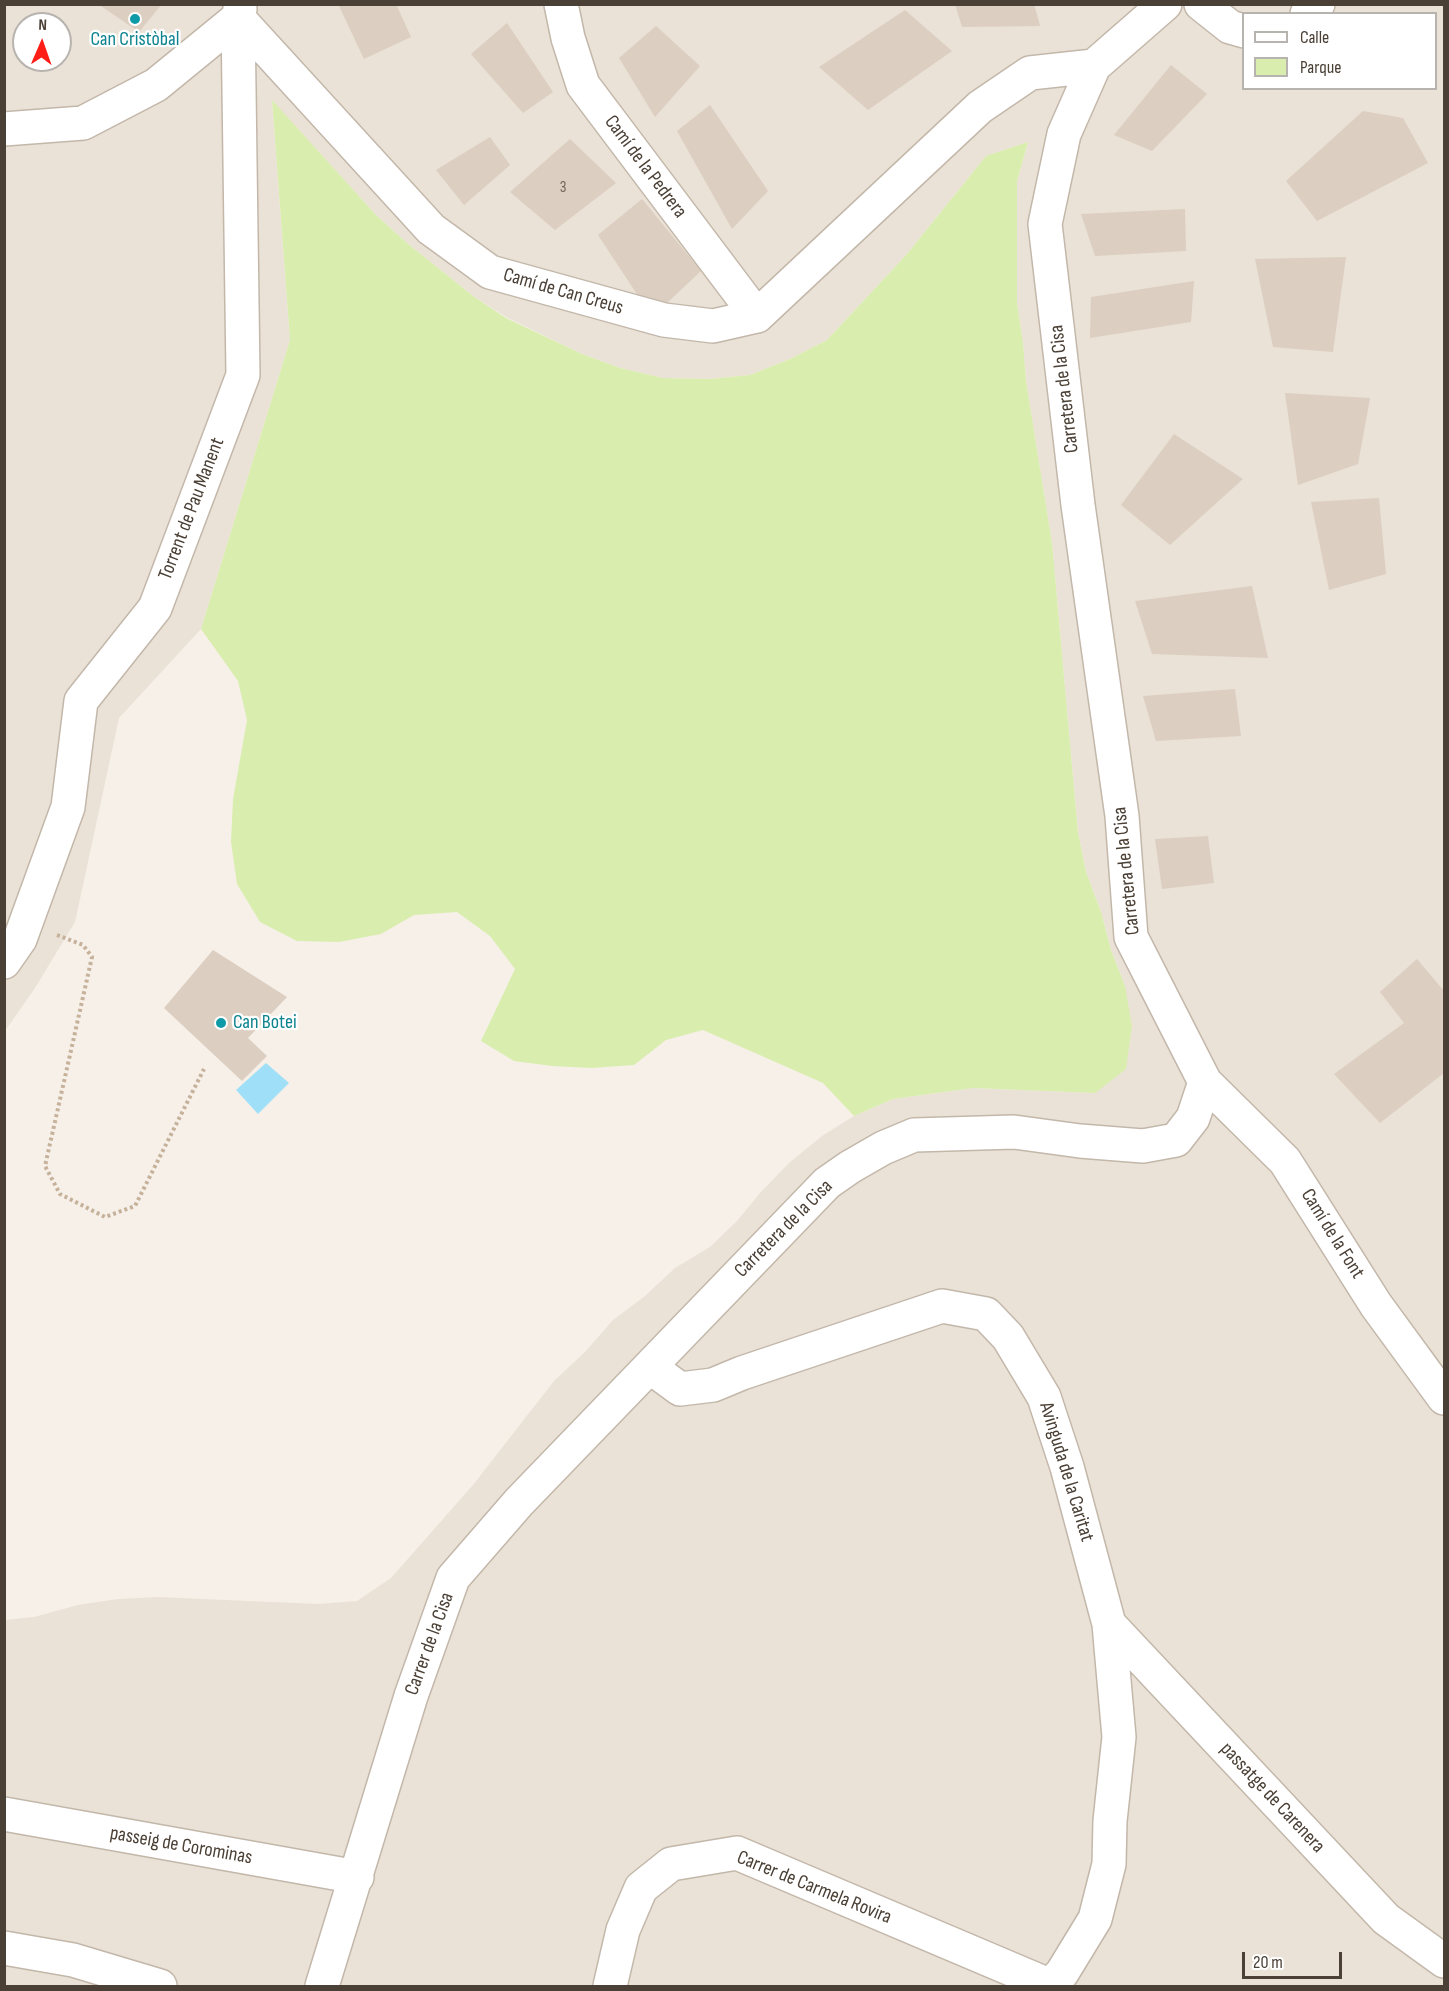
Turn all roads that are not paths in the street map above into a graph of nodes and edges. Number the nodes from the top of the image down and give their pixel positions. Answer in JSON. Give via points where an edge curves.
{"nodes":[{"id":1,"x":561,"y":4,"type":"edge"},
{"id":2,"x":1165,"y":4,"type":"edge"},
{"id":3,"x":1201,"y":4,"type":"edge"},
{"id":4,"x":240,"y":11,"type":"edge"},
{"id":5,"x":1242,"y":30,"type":"edge"},
{"id":6,"x":1094,"y":66,"type":"junction"},
{"id":7,"x":4,"y":129,"type":"edge"},
{"id":8,"x":757,"y":316,"type":"junction"},
{"id":9,"x":4,"y":962,"type":"edge"},
{"id":10,"x":1205,"y":1082,"type":"junction"},
{"id":11,"x":650,"y":1367,"type":"junction"},
{"id":12,"x":1444,"y":1398,"type":"edge"},
{"id":13,"x":1108,"y":1624,"type":"junction"},
{"id":14,"x":4,"y":1814,"type":"edge"},
{"id":15,"x":357,"y":1877,"type":"junction"},
{"id":16,"x":4,"y":1948,"type":"edge"},
{"id":17,"x":1444,"y":1961,"type":"edge"},
{"id":18,"x":160,"y":1986,"type":"edge"},
{"id":19,"x":322,"y":1986,"type":"edge"},
{"id":20,"x":610,"y":1986,"type":"edge"},
{"id":21,"x":1051,"y":1986,"type":"edge"}],
"edges":[{"from":1,"to":8,"type":"street","name":"Camí de la Pedrera","via":[[583,85]]},
{"from":2,"to":6,"type":"street","name":"Carretera de la Cisa"},
{"from":3,"to":5,"type":"street","via":[[1230,27]]},
{"from":4,"to":7,"type":"street","via":[[156,85],[83,123]]},
{"from":4,"to":8,"type":"street","name":"Camí de Can Creus","via":[[431,229],[490,272],[664,320],[713,326]]},
{"from":4,"to":9,"type":"street","name":"Torrent de Pau Manent","via":[[243,375],[155,608],[81,701],[68,807],[20,939]]},
{"from":6,"to":8,"type":"street","via":[[1030,73],[980,107]]},
{"from":6,"to":10,"type":"street","name":"Carretera de la Cisa","via":[[1064,134],[1045,224],[1078,505],[1122,816],[1131,938]]},
{"from":10,"to":11,"type":"street","name":"Carretera de la Cisa","via":[[1193,1118],[1176,1140],[1143,1146],[1014,1132],[966,1132],[914,1135],[883,1148],[827,1183]]},
{"from":10,"to":12,"type":"street","name":"Camí de la Font","via":[[1286,1161],[1376,1305]]},
{"from":11,"to":13,"type":"street","name":"Avinguda de la Caritat","via":[[680,1389],[713,1385],[942,1306],[986,1314],[1008,1338],[1044,1397],[1067,1467]]},
{"from":11,"to":15,"type":"street","name":"Carrer de la Cisa","via":[[519,1502],[453,1578],[411,1696]]},
{"from":13,"to":17,"type":"street","name":"passatge de Carenera","via":[[1386,1919]]},
{"from":13,"to":21,"type":"street","name":"Avinguda de la Caritat","via":[[1119,1737],[1108,1864],[1095,1918]]},
{"from":14,"to":15,"type":"street","name":"passeig de Corominas"},
{"from":15,"to":19,"type":"street","name":"Carrer de la Cisa"},
{"from":16,"to":18,"type":"street","via":[[73,1960]]},
{"from":20,"to":21,"type":"street","name":"Carrer de Carmela Rovira","via":[[623,1930],[641,1888],[671,1864],[736,1853]]}]}
